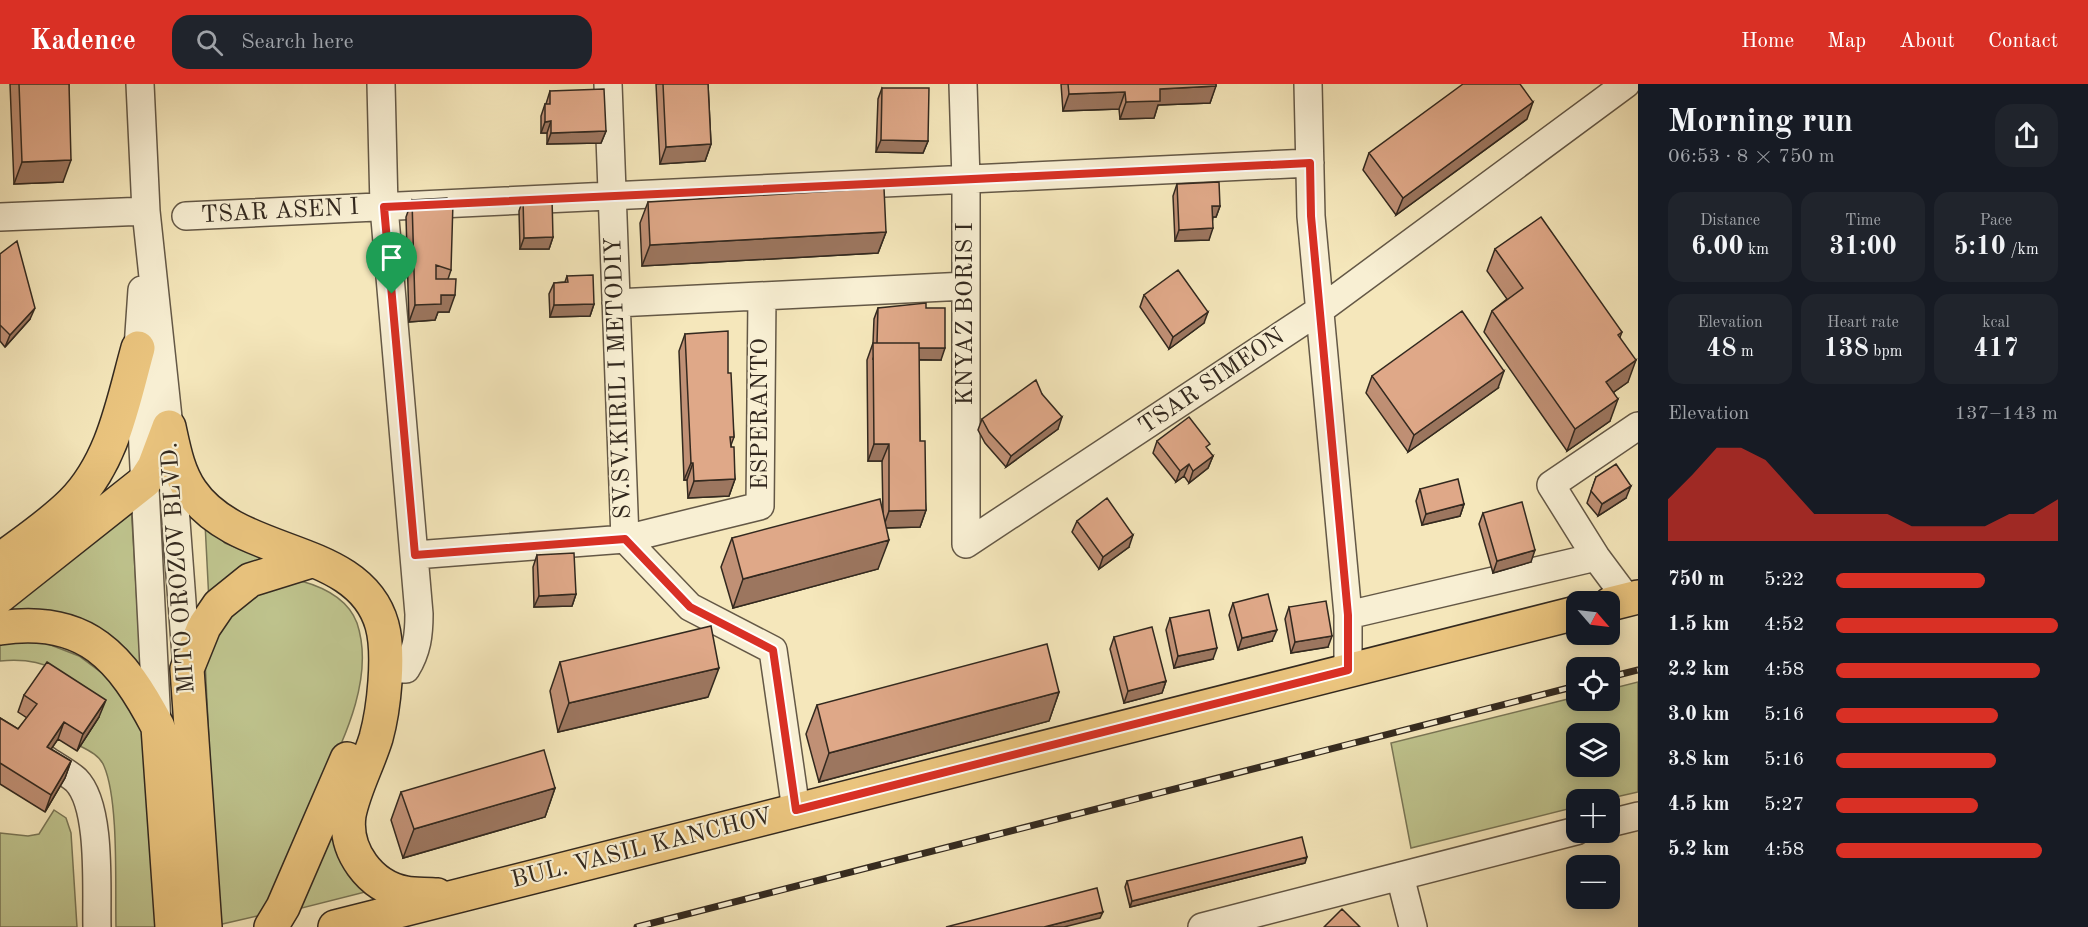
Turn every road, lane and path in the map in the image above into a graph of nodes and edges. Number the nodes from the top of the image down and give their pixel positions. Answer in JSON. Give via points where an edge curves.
{"nodes":[{"id":1,"x":140,"y":84,"type":"edge"},
{"id":2,"x":381,"y":84,"type":"edge"},
{"id":3,"x":608,"y":84,"type":"edge"},
{"id":4,"x":963,"y":84,"type":"edge"},
{"id":5,"x":1308,"y":84,"type":"edge"},
{"id":6,"x":1626,"y":84,"type":"edge"},
{"id":7,"x":1310,"y":163,"type":"junction"},
{"id":8,"x":966,"y":180,"type":"junction"},
{"id":9,"x":611,"y":196,"type":"junction"},
{"id":10,"x":384,"y":207,"type":"junction"},
{"id":11,"x":146,"y":211,"type":"junction"},
{"id":12,"x":186,"y":216,"type":"dead end"},
{"id":13,"x":0,"y":217,"type":"edge"},
{"id":14,"x":966,"y":286,"type":"junction"},
{"id":15,"x":762,"y":296,"type":"junction"},
{"id":16,"x":616,"y":303,"type":"junction"},
{"id":17,"x":1320,"y":310,"type":"junction"},
{"id":18,"x":138,"y":348,"type":"junction"},
{"id":19,"x":1638,"y":426,"type":"edge"},
{"id":20,"x":169,"y":427,"type":"junction"},
{"id":21,"x":145,"y":481,"type":"junction"},
{"id":22,"x":625,"y":539,"type":"junction"},
{"id":23,"x":966,"y":544,"type":"joint"},
{"id":24,"x":415,"y":555,"type":"junction"},
{"id":25,"x":1596,"y":557,"type":"junction"},
{"id":26,"x":0,"y":560,"type":"edge"},
{"id":27,"x":311,"y":561,"type":"junction"},
{"id":28,"x":0,"y":596,"type":"edge"},
{"id":29,"x":1625,"y":600,"type":"edge"},
{"id":30,"x":1348,"y":615,"type":"junction"},
{"id":31,"x":1566,"y":616,"type":"edge"},
{"id":32,"x":0,"y":628,"type":"edge"},
{"id":33,"x":187,"y":669,"type":"junction"},
{"id":34,"x":1348,"y":670,"type":"junction"},
{"id":35,"x":385,"y":675,"type":"junction"},
{"id":36,"x":158,"y":727,"type":"junction"},
{"id":37,"x":45,"y":759,"type":"edge"},
{"id":38,"x":796,"y":810,"type":"junction"},
{"id":39,"x":1638,"y":816,"type":"edge"},
{"id":40,"x":1620,"y":820,"type":"edge"},
{"id":41,"x":1566,"y":834,"type":"edge"},
{"id":42,"x":1400,"y":876,"type":"junction"},
{"id":43,"x":456,"y":896,"type":"junction"},
{"id":44,"x":97,"y":927,"type":"edge"},
{"id":45,"x":172,"y":927,"type":"edge"},
{"id":46,"x":204,"y":927,"type":"edge"},
{"id":47,"x":271,"y":927,"type":"edge"},
{"id":48,"x":335,"y":927,"type":"edge"},
{"id":49,"x":1202,"y":927,"type":"edge"},
{"id":50,"x":1413,"y":927,"type":"edge"}],
"edges":[{"from":1,"to":11,"type":"street","name":"MITO OROZOV BLVD."},
{"from":2,"to":10,"type":"street"},
{"from":3,"to":9,"type":"street","name":"SV.SV.KIRIL I METODIY"},
{"from":4,"to":8,"type":"street","name":"KNYAZ BORIS I"},
{"from":5,"to":7,"type":"street"},
{"from":6,"to":17,"type":"street","name":"TSAR SIMEON"},
{"from":7,"to":8,"type":"street","name":"TSAR ASEN I"},
{"from":7,"to":17,"type":"street"},
{"from":8,"to":9,"type":"street","name":"TSAR ASEN I"},
{"from":8,"to":14,"type":"street","name":"KNYAZ BORIS I"},
{"from":9,"to":10,"type":"street","name":"TSAR ASEN I"},
{"from":9,"to":16,"type":"street","name":"SV.SV.KIRIL I METODIY"},
{"from":10,"to":12,"type":"street","name":"TSAR ASEN I"},
{"from":10,"to":24,"type":"street"},
{"from":11,"to":13,"type":"street"},
{"from":11,"to":18,"type":"street","name":"MITO OROZOV BLVD."},
{"from":11,"to":20,"type":"street","name":"MITO OROZOV BLVD."},
{"from":14,"to":15,"type":"street"},
{"from":14,"to":23,"type":"street","name":"KNYAZ BORIS I"},
{"from":15,"to":16,"type":"street"},
{"from":15,"to":22,"type":"street","name":"ESPERANTO","via":[[760,506]]},
{"from":16,"to":22,"type":"street","name":"SV.SV.KIRIL I METODIY"},
{"from":17,"to":23,"type":"street","name":"TSAR SIMEON"},
{"from":17,"to":30,"type":"street"},
{"from":18,"to":21,"type":"street","name":"MITO OROZOV BLVD."},
{"from":18,"to":26,"type":"main road","via":[[114,436],[88,485],[71,504]]},
{"from":19,"to":25,"type":"street","via":[[1551,485]]},
{"from":20,"to":21,"type":"main road"},
{"from":20,"to":27,"type":"main road","via":[[180,473],[204,506],[235,530]]},
{"from":20,"to":33,"type":"street","name":"MITO OROZOV BLVD."},
{"from":21,"to":28,"type":"main road"},
{"from":21,"to":36,"type":"street","name":"MITO OROZOV BLVD."},
{"from":22,"to":24,"type":"street","name":"ESPERANTO"},
{"from":22,"to":38,"type":"street","name":"SV.SV.KIRIL I METODIY","via":[[690,607],[773,650]]},
{"from":24,"to":35,"type":"street","via":[[418,641],[406,669]]},
{"from":25,"to":29,"type":"street"},
{"from":25,"to":30,"type":"street"},
{"from":27,"to":33,"type":"main road","via":[[250,580],[219,605],[204,627]]},
{"from":27,"to":35,"type":"main road","via":[[343,574],[369,598],[383,627],[387,649]]},
{"from":30,"to":34,"type":"street"},
{"from":31,"to":34,"type":"main road","name":"BUL. VASIL KANCHOV"},
{"from":32,"to":36,"type":"main road","via":[[51,628],[92,643],[123,669]]},
{"from":33,"to":46,"type":"main road","name":"MITO OROZOV BLVD."},
{"from":34,"to":38,"type":"main road","name":"BUL. VASIL KANCHOV"},
{"from":35,"to":43,"type":"main road","via":[[377,735],[350,815],[351,845],[370,875],[387,885],[404,893]]},
{"from":35,"to":47,"type":"main road"},
{"from":36,"to":45,"type":"main road","name":"MITO OROZOV BLVD."},
{"from":37,"to":44,"type":"street","via":[[76,781],[89,800]]},
{"from":38,"to":43,"type":"main road","name":"BUL. VASIL KANCHOV"},
{"from":39,"to":40,"type":"street"},
{"from":41,"to":42,"type":"street"},
{"from":42,"to":49,"type":"street"},
{"from":42,"to":50,"type":"street"},
{"from":43,"to":48,"type":"main road","name":"BUL. VASIL KANCHOV"}]}
